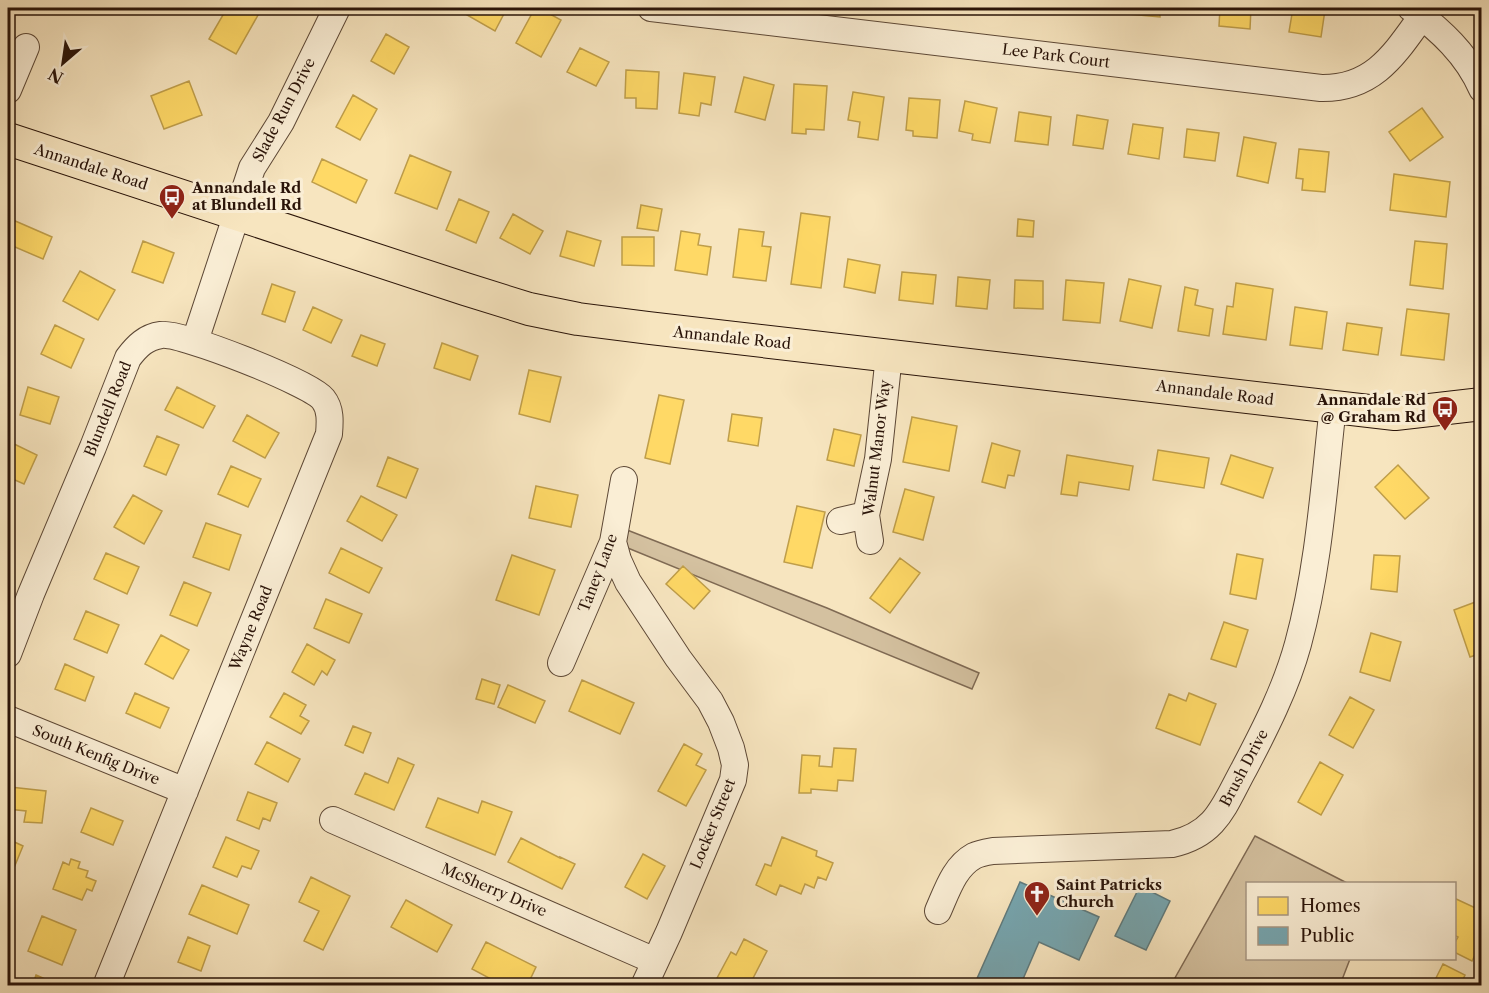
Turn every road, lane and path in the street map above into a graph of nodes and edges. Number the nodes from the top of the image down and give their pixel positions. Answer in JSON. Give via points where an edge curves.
{"nodes":[{"id":1,"x":337,"y":8,"type":"edge"},
{"id":2,"x":651,"y":8,"type":"edge"},
{"id":3,"x":1420,"y":10,"type":"edge"},
{"id":4,"x":26,"y":47,"type":"dead end"},
{"id":5,"x":1482,"y":89,"type":"edge"},
{"id":6,"x":8,"y":90,"type":"edge"},
{"id":7,"x":8,"y":139,"type":"edge"},
{"id":8,"x":237,"y":214,"type":"junction"},
{"id":9,"x":195,"y":341,"type":"junction"},
{"id":10,"x":889,"y":356,"type":"junction"},
{"id":11,"x":1482,"y":404,"type":"edge"},
{"id":12,"x":1333,"y":406,"type":"junction"},
{"id":13,"x":624,"y":480,"type":"dead end"},
{"id":14,"x":866,"y":515,"type":"junction"},
{"id":15,"x":840,"y":521,"type":"dead end"},
{"id":16,"x":870,"y":541,"type":"dead end"},
{"id":17,"x":613,"y":542,"type":"junction"},
{"id":18,"x":8,"y":654,"type":"edge"},
{"id":19,"x":561,"y":663,"type":"dead end"},
{"id":20,"x":8,"y":719,"type":"edge"},
{"id":21,"x":185,"y":790,"type":"junction"},
{"id":22,"x":333,"y":820,"type":"dead end"},
{"id":23,"x":938,"y":911,"type":"dead end"},
{"id":24,"x":655,"y":961,"type":"junction"},
{"id":25,"x":106,"y":986,"type":"edge"},
{"id":26,"x":645,"y":986,"type":"edge"}],
"edges":[{"from":1,"to":8,"type":"street","name":"Slade Run Drive","via":[[281,122],[252,168]]},
{"from":2,"to":3,"type":"street","name":"Lee Park Court","via":[[1321,88],[1350,85],[1370,76],[1385,64]]},
{"from":3,"to":5,"type":"street","via":[[1464,57]]},
{"from":4,"to":6,"type":"street"},
{"from":7,"to":8,"type":"main road","name":"Annandale Road"},
{"from":8,"to":9,"type":"street"},
{"from":8,"to":10,"type":"main road","name":"Annandale Road","via":[[529,309],[637,327]]},
{"from":9,"to":18,"type":"street","name":"Blundell Road","via":[[161,335],[146,340],[128,358]]},
{"from":9,"to":21,"type":"street","name":"Wayne Road","via":[[315,391],[328,407],[330,420],[329,434]]},
{"from":10,"to":12,"type":"main road","name":"Annandale Road"},
{"from":10,"to":14,"type":"street","name":"Walnut Manor Way","via":[[878,459]]},
{"from":11,"to":12,"type":"main road","name":"Annandale Road","via":[[1395,414]]},
{"from":12,"to":23,"type":"street","name":"Brush Drive","via":[[1310,597],[1298,646],[1270,719],[1217,818],[1188,841],[1172,844],[993,850],[976,855],[954,876]]},
{"from":13,"to":17,"type":"street","name":"Taney Lane"},
{"from":14,"to":15,"type":"street"},
{"from":14,"to":16,"type":"street","name":"Walnut Manor Way"},
{"from":17,"to":19,"type":"street","name":"Taney Lane"},
{"from":17,"to":24,"type":"street","name":"Locker Street","via":[[628,582],[710,700],[735,765],[733,780]]},
{"from":20,"to":21,"type":"street","name":"South Kenfig Drive"},
{"from":21,"to":25,"type":"street","name":"Wayne Road"},
{"from":22,"to":24,"type":"street","name":"McSherry Drive"},
{"from":24,"to":26,"type":"street","name":"Locker Street"}]}
